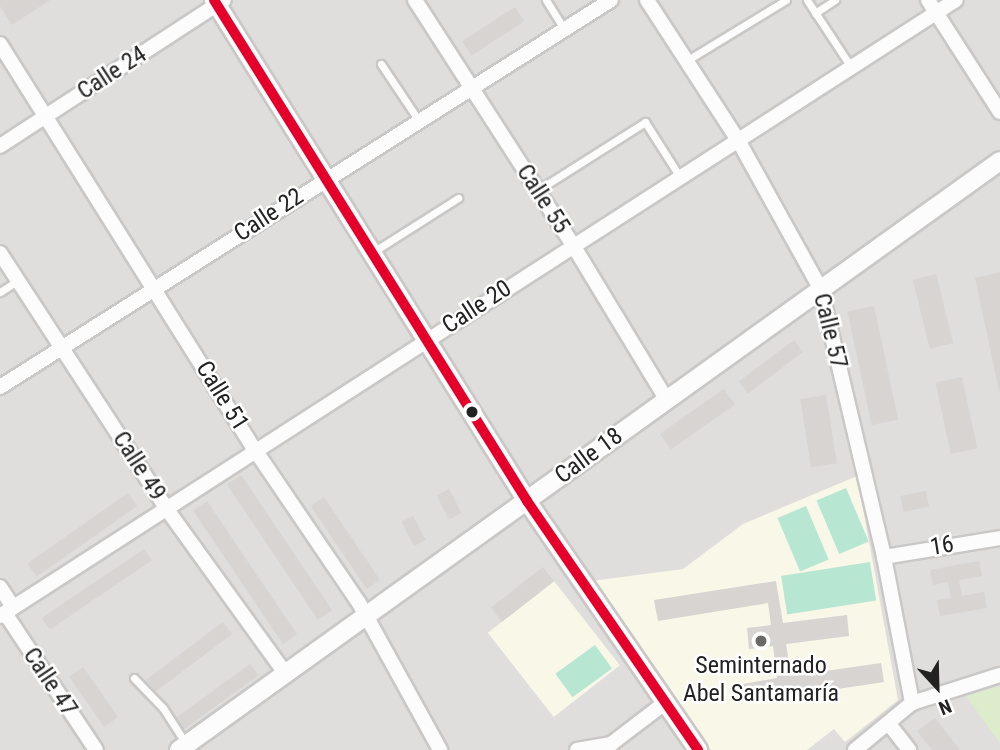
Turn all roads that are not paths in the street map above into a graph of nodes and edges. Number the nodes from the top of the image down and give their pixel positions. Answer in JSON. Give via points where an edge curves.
{"nodes":[{"id":1,"x":415,"y":0,"type":"edge"},
{"id":2,"x":546,"y":0,"type":"edge"},
{"id":3,"x":611,"y":0,"type":"edge"},
{"id":4,"x":647,"y":0,"type":"edge"},
{"id":5,"x":786,"y":0,"type":"edge"},
{"id":6,"x":807,"y":0,"type":"edge"},
{"id":7,"x":835,"y":0,"type":"edge"},
{"id":8,"x":928,"y":0,"type":"edge"},
{"id":9,"x":956,"y":0,"type":"edge"},
{"id":10,"x":218,"y":2,"type":"edge"},
{"id":11,"x":815,"y":13,"type":"junction"},
{"id":12,"x":937,"y":13,"type":"junction"},
{"id":13,"x":565,"y":30,"type":"junction"},
{"id":14,"x":0,"y":44,"type":"edge"},
{"id":15,"x":686,"y":61,"type":"junction"},
{"id":16,"x":381,"y":64,"type":"dead end"},
{"id":17,"x":852,"y":68,"type":"junction"},
{"id":18,"x":472,"y":88,"type":"junction"},
{"id":19,"x":1000,"y":112,"type":"edge"},
{"id":20,"x":46,"y":116,"type":"junction"},
{"id":21,"x":419,"y":121,"type":"junction"},
{"id":22,"x":738,"y":140,"type":"junction"},
{"id":23,"x":0,"y":146,"type":"edge"},
{"id":24,"x":1000,"y":161,"type":"edge"},
{"id":25,"x":680,"y":177,"type":"junction"},
{"id":26,"x":326,"y":178,"type":"junction"},
{"id":27,"x":538,"y":190,"type":"junction"},
{"id":28,"x":458,"y":198,"type":"dead end"},
{"id":29,"x":573,"y":245,"type":"junction"},
{"id":30,"x":372,"y":252,"type":"junction"},
{"id":31,"x":0,"y":253,"type":"edge"},
{"id":32,"x":18,"y":280,"type":"junction"},
{"id":33,"x":154,"y":289,"type":"junction"},
{"id":34,"x":821,"y":290,"type":"junction"},
{"id":35,"x":0,"y":292,"type":"edge"},
{"id":36,"x":424,"y":340,"type":"junction"},
{"id":37,"x":62,"y":347,"type":"junction"},
{"id":38,"x":0,"y":387,"type":"edge"},
{"id":39,"x":667,"y":400,"type":"junction"},
{"id":40,"x":255,"y":450,"type":"junction"},
{"id":41,"x":527,"y":501,"type":"junction"},
{"id":42,"x":166,"y":508,"type":"junction"},
{"id":43,"x":1000,"y":538,"type":"edge"},
{"id":44,"x":884,"y":557,"type":"junction"},
{"id":45,"x":0,"y":587,"type":"edge"},
{"id":46,"x":6,"y":612,"type":"edge"},
{"id":47,"x":364,"y":617,"type":"junction"},
{"id":48,"x":285,"y":673,"type":"junction"},
{"id":49,"x":1000,"y":675,"type":"edge"},
{"id":50,"x":134,"y":678,"type":"dead end"},
{"id":51,"x":666,"y":702,"type":"junction"},
{"id":52,"x":912,"y":703,"type":"junction"},
{"id":53,"x":889,"y":724,"type":"junction"},
{"id":54,"x":183,"y":747,"type":"edge"},
{"id":55,"x":96,"y":750,"type":"edge"},
{"id":56,"x":440,"y":750,"type":"edge"},
{"id":57,"x":576,"y":750,"type":"edge"},
{"id":58,"x":698,"y":750,"type":"edge"},
{"id":59,"x":855,"y":750,"type":"edge"},
{"id":60,"x":909,"y":750,"type":"edge"}],
"edges":[{"from":1,"to":18,"type":"street","name":"Calle 55"},
{"from":2,"to":13,"type":"lane"},
{"from":3,"to":13,"type":"street","name":"Calle 22"},
{"from":4,"to":15,"type":"street","name":"Calle 57"},
{"from":5,"to":15,"type":"lane"},
{"from":6,"to":11,"type":"lane"},
{"from":7,"to":11,"type":"lane"},
{"from":8,"to":12,"type":"street"},
{"from":9,"to":12,"type":"street","name":"Calle 20"},
{"from":10,"to":20,"type":"street","name":"Calle 24"},
{"from":10,"to":26,"type":"street"},
{"from":11,"to":17,"type":"lane"},
{"from":12,"to":17,"type":"street","name":"Calle 20"},
{"from":12,"to":19,"type":"street"},
{"from":13,"to":18,"type":"street","name":"Calle 22"},
{"from":14,"to":20,"type":"street","name":"Calle 51"},
{"from":15,"to":22,"type":"street","name":"Calle 57"},
{"from":16,"to":21,"type":"lane"},
{"from":17,"to":22,"type":"street","name":"Calle 20"},
{"from":18,"to":21,"type":"street","name":"Calle 22"},
{"from":18,"to":27,"type":"street","name":"Calle 55"},
{"from":20,"to":23,"type":"street","name":"Calle 24"},
{"from":20,"to":33,"type":"street","name":"Calle 51"},
{"from":21,"to":26,"type":"street","name":"Calle 22"},
{"from":22,"to":25,"type":"street","name":"Calle 20"},
{"from":22,"to":34,"type":"street","name":"Calle 57"},
{"from":24,"to":34,"type":"street","name":"Calle 18"},
{"from":25,"to":27,"type":"lane","via":[[645,122]]},
{"from":25,"to":29,"type":"street","name":"Calle 20"},
{"from":26,"to":30,"type":"street"},
{"from":26,"to":33,"type":"street","name":"Calle 22"},
{"from":27,"to":29,"type":"street","name":"Calle 55"},
{"from":28,"to":30,"type":"lane"},
{"from":29,"to":36,"type":"street","name":"Calle 20"},
{"from":29,"to":39,"type":"street","name":"Calle 55"},
{"from":30,"to":36,"type":"street"},
{"from":31,"to":32,"type":"street","name":"Calle 49"},
{"from":32,"to":35,"type":"lane"},
{"from":32,"to":37,"type":"street","name":"Calle 49"},
{"from":33,"to":37,"type":"street","name":"Calle 22"},
{"from":33,"to":40,"type":"street","name":"Calle 51"},
{"from":34,"to":39,"type":"street","name":"Calle 18"},
{"from":34,"to":44,"type":"street","name":"Calle 57"},
{"from":36,"to":40,"type":"street","name":"Calle 20"},
{"from":36,"to":41,"type":"street"},
{"from":37,"to":38,"type":"street","name":"Calle 22"},
{"from":37,"to":42,"type":"street","name":"Calle 49"},
{"from":39,"to":41,"type":"street","name":"Calle 18"},
{"from":40,"to":42,"type":"street","name":"Calle 20"},
{"from":40,"to":47,"type":"street","name":"Calle 51"},
{"from":41,"to":47,"type":"street","name":"Calle 18"},
{"from":41,"to":51,"type":"street"},
{"from":42,"to":46,"type":"street","name":"Calle 20"},
{"from":42,"to":48,"type":"street","name":"Calle 49"},
{"from":43,"to":44,"type":"street","name":"16"},
{"from":44,"to":52,"type":"street","name":"Calle 57"},
{"from":45,"to":46,"type":"street","name":"Calle 47"},
{"from":46,"to":55,"type":"street","name":"Calle 47"},
{"from":47,"to":48,"type":"street","name":"Calle 18"},
{"from":47,"to":56,"type":"street","name":"Calle 51"},
{"from":48,"to":54,"type":"street","name":"Calle 18"},
{"from":49,"to":52,"type":"street"},
{"from":50,"to":54,"type":"lane","via":[[148,690]]},
{"from":51,"to":57,"type":"street","via":[[611,744]]},
{"from":51,"to":58,"type":"street"},
{"from":52,"to":53,"type":"street"},
{"from":53,"to":59,"type":"street"},
{"from":53,"to":60,"type":"street"}]}
